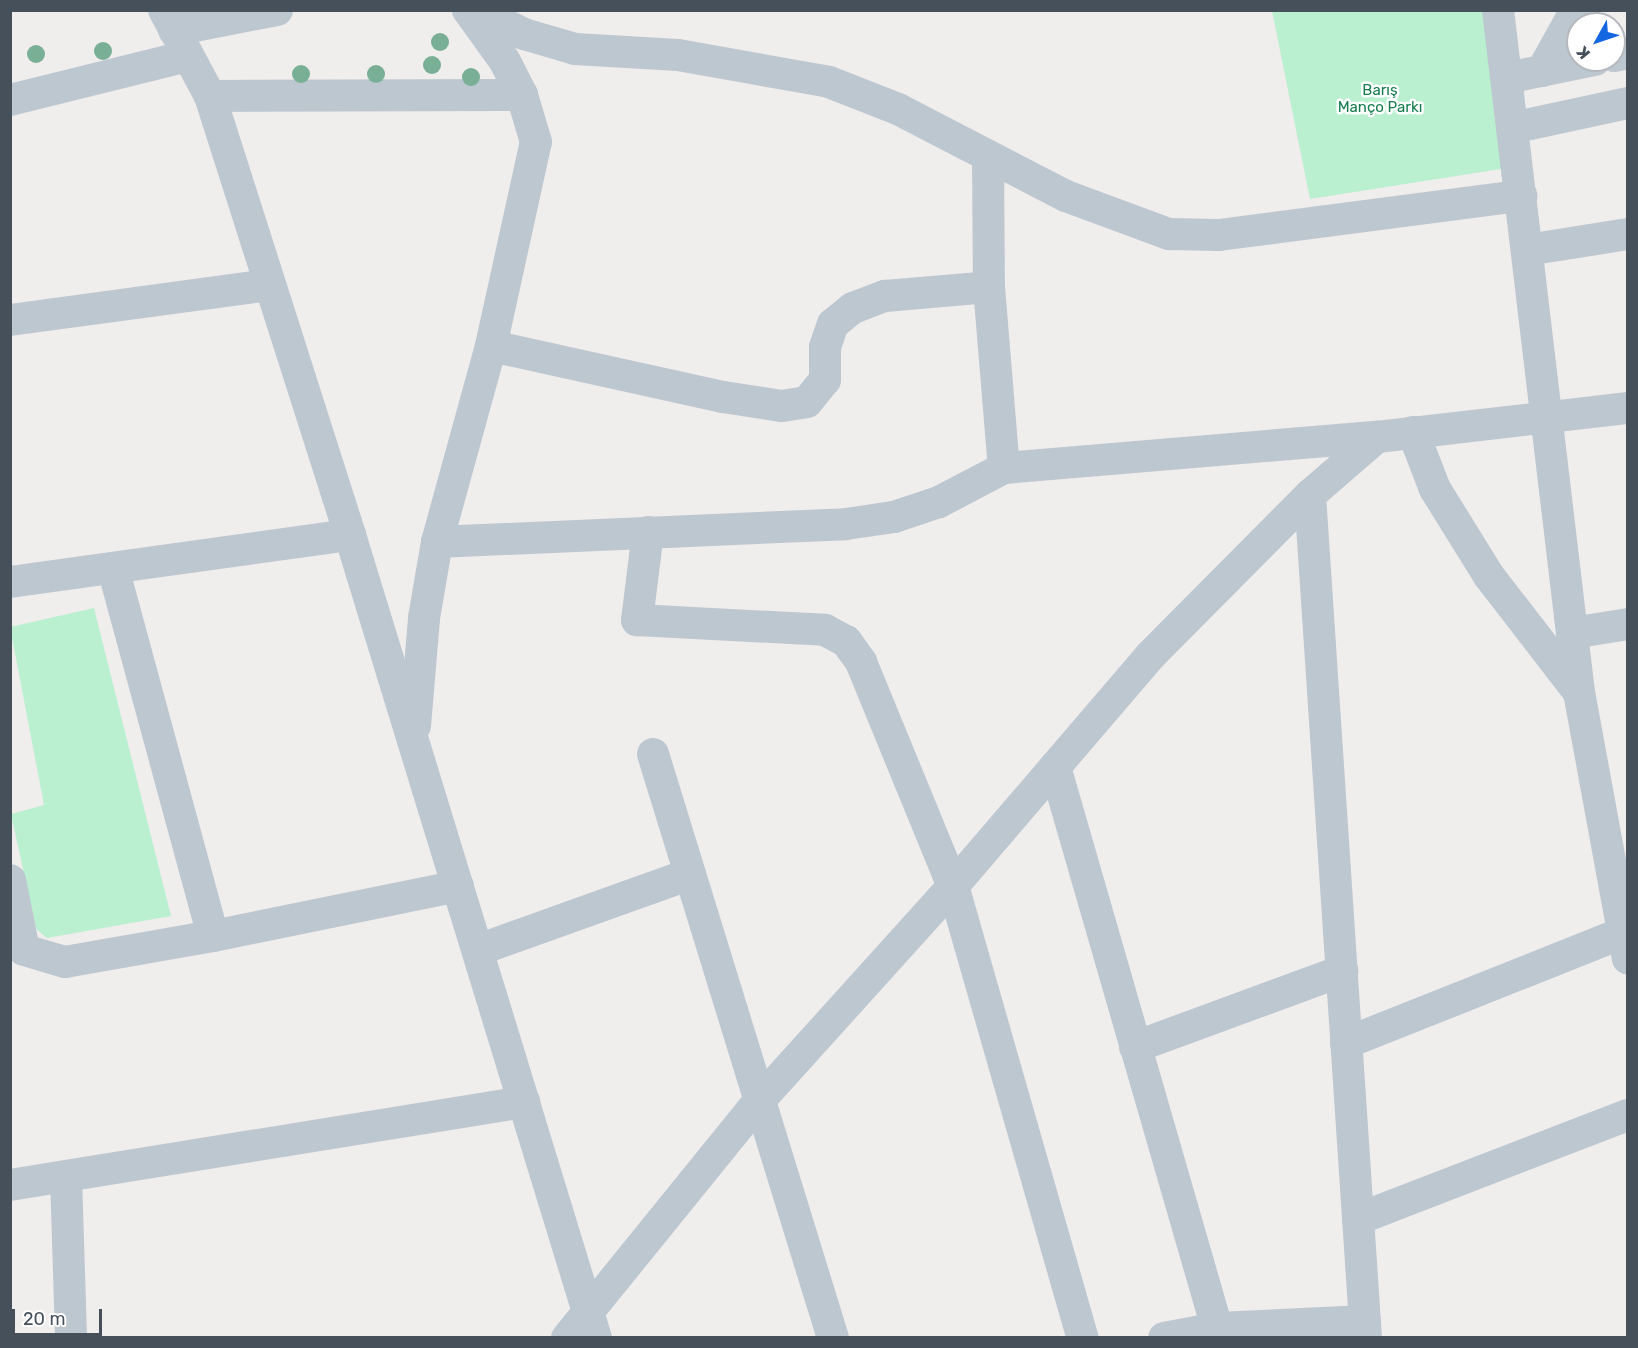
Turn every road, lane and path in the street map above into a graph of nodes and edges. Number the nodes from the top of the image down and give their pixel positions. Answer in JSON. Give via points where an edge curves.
{"nodes":[{"id":1,"x":277,"y":10,"type":"edge"},
{"id":2,"x":468,"y":10,"type":"edge"},
{"id":3,"x":475,"y":10,"type":"edge"},
{"id":4,"x":1498,"y":10,"type":"edge"},
{"id":5,"x":1576,"y":10,"type":"edge"},
{"id":6,"x":176,"y":32,"type":"edge"},
{"id":7,"x":1566,"y":66,"type":"edge"},
{"id":8,"x":1542,"y":71,"type":"junction"},
{"id":9,"x":1507,"y":78,"type":"junction"},
{"id":10,"x":522,"y":94,"type":"junction"},
{"id":11,"x":210,"y":96,"type":"junction"},
{"id":12,"x":10,"y":100,"type":"edge"},
{"id":13,"x":1628,"y":103,"type":"edge"},
{"id":14,"x":1512,"y":128,"type":"junction"},
{"id":15,"x":988,"y":156,"type":"junction"},
{"id":16,"x":1521,"y":196,"type":"junction"},
{"id":17,"x":1628,"y":234,"type":"edge"},
{"id":18,"x":1527,"y":250,"type":"junction"},
{"id":19,"x":270,"y":285,"type":"junction"},
{"id":20,"x":989,"y":287,"type":"junction"},
{"id":21,"x":10,"y":320,"type":"edge"},
{"id":22,"x":491,"y":346,"type":"junction"},
{"id":23,"x":1628,"y":408,"type":"edge"},
{"id":24,"x":1547,"y":414,"type":"junction"},
{"id":25,"x":1413,"y":432,"type":"junction"},
{"id":26,"x":1377,"y":436,"type":"junction"},
{"id":27,"x":1004,"y":468,"type":"junction"},
{"id":28,"x":1310,"y":495,"type":"junction"},
{"id":29,"x":648,"y":531,"type":"junction"},
{"id":30,"x":350,"y":535,"type":"junction"},
{"id":31,"x":437,"y":542,"type":"junction"},
{"id":32,"x":113,"y":568,"type":"junction"},
{"id":33,"x":10,"y":582,"type":"edge"},
{"id":34,"x":1628,"y":624,"type":"edge"},
{"id":35,"x":1572,"y":633,"type":"junction"},
{"id":36,"x":1579,"y":692,"type":"junction"},
{"id":37,"x":414,"y":741,"type":"junction"},
{"id":38,"x":653,"y":754,"type":"dead end"},
{"id":39,"x":1055,"y":767,"type":"junction"},
{"id":40,"x":690,"y":874,"type":"junction"},
{"id":41,"x":10,"y":880,"type":"edge"},
{"id":42,"x":458,"y":885,"type":"junction"},
{"id":43,"x":953,"y":886,"type":"junction"},
{"id":44,"x":213,"y":936,"type":"junction"},
{"id":45,"x":1626,"y":941,"type":"edge"},
{"id":46,"x":478,"y":950,"type":"junction"},
{"id":47,"x":1342,"y":971,"type":"junction"},
{"id":48,"x":1346,"y":1043,"type":"junction"},
{"id":49,"x":1135,"y":1047,"type":"junction"},
{"id":50,"x":759,"y":1101,"type":"junction"},
{"id":51,"x":524,"y":1102,"type":"junction"},
{"id":52,"x":1628,"y":1115,"type":"edge"},
{"id":53,"x":66,"y":1177,"type":"junction"},
{"id":54,"x":10,"y":1185,"type":"edge"},
{"id":55,"x":1358,"y":1219,"type":"junction"},
{"id":56,"x":593,"y":1326,"type":"edge"},
{"id":57,"x":1217,"y":1328,"type":"junction"},
{"id":58,"x":1365,"y":1329,"type":"edge"},
{"id":59,"x":71,"y":1338,"type":"edge"},
{"id":60,"x":567,"y":1338,"type":"edge"},
{"id":61,"x":833,"y":1338,"type":"edge"},
{"id":62,"x":1083,"y":1338,"type":"edge"},
{"id":63,"x":1164,"y":1338,"type":"edge"}],
"edges":[{"from":1,"to":6,"type":"street"},
{"from":2,"to":10,"type":"street","via":[[504,60]]},
{"from":3,"to":15,"type":"street","via":[[524,34],[574,49],[678,55],[829,82],[898,109]]},
{"from":4,"to":9,"type":"street"},
{"from":5,"to":8,"type":"street"},
{"from":6,"to":11,"type":"street"},
{"from":6,"to":12,"type":"street"},
{"from":7,"to":8,"type":"street"},
{"from":8,"to":9,"type":"street"},
{"from":9,"to":14,"type":"street"},
{"from":10,"to":11,"type":"street"},
{"from":10,"to":22,"type":"street","via":[[536,142]]},
{"from":11,"to":19,"type":"street"},
{"from":13,"to":14,"type":"street"},
{"from":14,"to":16,"type":"street"},
{"from":15,"to":16,"type":"street","via":[[1066,196],[1169,234],[1219,236]]},
{"from":15,"to":20,"type":"street"},
{"from":16,"to":18,"type":"street"},
{"from":17,"to":18,"type":"street"},
{"from":18,"to":24,"type":"street"},
{"from":19,"to":21,"type":"street"},
{"from":19,"to":30,"type":"street"},
{"from":20,"to":22,"type":"street","via":[[885,296],[853,308],[833,324],[825,347],[825,380],[807,402],[782,406],[723,397]]},
{"from":20,"to":27,"type":"street"},
{"from":22,"to":31,"type":"street"},
{"from":23,"to":24,"type":"street"},
{"from":24,"to":25,"type":"street"},
{"from":24,"to":35,"type":"street"},
{"from":25,"to":26,"type":"street"},
{"from":25,"to":36,"type":"street","via":[[1435,489],[1489,576]]},
{"from":26,"to":27,"type":"street"},
{"from":26,"to":28,"type":"street"},
{"from":27,"to":29,"type":"street","via":[[939,502],[894,517],[846,524]]},
{"from":28,"to":39,"type":"street","via":[[1150,656]]},
{"from":28,"to":47,"type":"street"},
{"from":29,"to":31,"type":"street"},
{"from":29,"to":43,"type":"street","via":[[637,620],[825,630],[846,641],[861,662]]},
{"from":30,"to":32,"type":"street"},
{"from":30,"to":37,"type":"street"},
{"from":31,"to":37,"type":"street","via":[[424,618]]},
{"from":32,"to":33,"type":"street"},
{"from":32,"to":44,"type":"street"},
{"from":34,"to":35,"type":"street"},
{"from":35,"to":36,"type":"street"},
{"from":36,"to":45,"type":"street"},
{"from":37,"to":42,"type":"street"},
{"from":38,"to":40,"type":"street"},
{"from":39,"to":43,"type":"street"},
{"from":39,"to":49,"type":"street"},
{"from":40,"to":46,"type":"street"},
{"from":40,"to":50,"type":"street"},
{"from":41,"to":44,"type":"street","via":[[24,950],[39,957],[65,962]]},
{"from":42,"to":44,"type":"street"},
{"from":42,"to":46,"type":"street"},
{"from":43,"to":50,"type":"street"},
{"from":43,"to":62,"type":"street"},
{"from":45,"to":48,"type":"street"},
{"from":46,"to":51,"type":"street"},
{"from":47,"to":48,"type":"street"},
{"from":47,"to":49,"type":"street"},
{"from":48,"to":55,"type":"street"},
{"from":49,"to":57,"type":"street"},
{"from":50,"to":56,"type":"street"},
{"from":50,"to":61,"type":"street"},
{"from":51,"to":53,"type":"street"},
{"from":51,"to":56,"type":"street"},
{"from":52,"to":55,"type":"street"},
{"from":53,"to":54,"type":"street"},
{"from":53,"to":59,"type":"street"},
{"from":55,"to":58,"type":"street"},
{"from":56,"to":60,"type":"street"},
{"from":57,"to":58,"type":"street"},
{"from":57,"to":63,"type":"street"}]}
